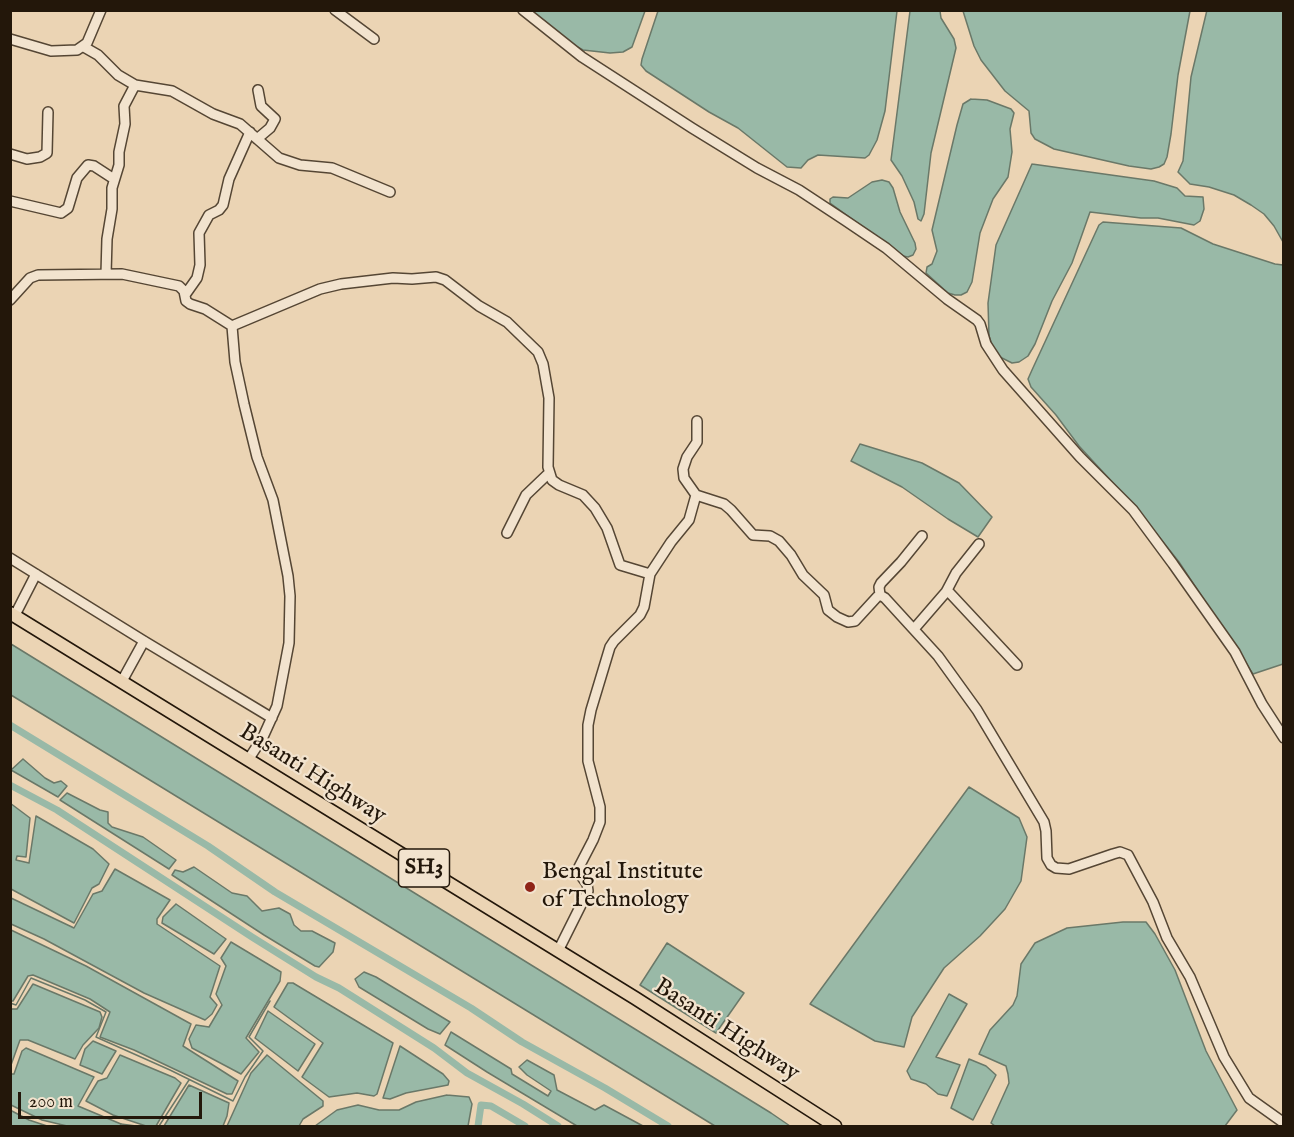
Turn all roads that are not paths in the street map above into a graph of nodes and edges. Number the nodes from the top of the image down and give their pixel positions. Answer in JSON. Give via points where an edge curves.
{"nodes":[{"id":1,"x":101,"y":10,"type":"edge"},
{"id":2,"x":335,"y":10,"type":"edge"},
{"id":3,"x":523,"y":10,"type":"edge"},
{"id":4,"x":10,"y":39,"type":"edge"},
{"id":5,"x":374,"y":39,"type":"dead end"},
{"id":6,"x":84,"y":47,"type":"junction"},
{"id":7,"x":135,"y":85,"type":"junction"},
{"id":8,"x":258,"y":90,"type":"dead end"},
{"id":9,"x":48,"y":112,"type":"dead end"},
{"id":10,"x":253,"y":135,"type":"junction"},
{"id":11,"x":10,"y":154,"type":"edge"},
{"id":12,"x":114,"y":179,"type":"junction"},
{"id":13,"x":390,"y":192,"type":"dead end"},
{"id":14,"x":10,"y":201,"type":"edge"},
{"id":15,"x":106,"y":274,"type":"junction"},
{"id":16,"x":185,"y":295,"type":"junction"},
{"id":17,"x":10,"y":300,"type":"edge"},
{"id":18,"x":232,"y":326,"type":"junction"},
{"id":19,"x":697,"y":421,"type":"dead end"},
{"id":20,"x":549,"y":473,"type":"junction"},
{"id":21,"x":696,"y":495,"type":"junction"},
{"id":22,"x":507,"y":533,"type":"dead end"},
{"id":23,"x":921,"y":536,"type":"dead end"},
{"id":24,"x":980,"y":544,"type":"dead end"},
{"id":25,"x":10,"y":558,"type":"edge"},
{"id":26,"x":36,"y":573,"type":"junction"},
{"id":27,"x":650,"y":574,"type":"junction"},
{"id":28,"x":947,"y":590,"type":"junction"},
{"id":29,"x":880,"y":595,"type":"junction"},
{"id":30,"x":13,"y":614,"type":"edge"},
{"id":31,"x":914,"y":629,"type":"junction"},
{"id":32,"x":144,"y":641,"type":"junction"},
{"id":33,"x":1017,"y":665,"type":"dead end"},
{"id":34,"x":122,"y":681,"type":"junction"},
{"id":35,"x":272,"y":718,"type":"junction"},
{"id":36,"x":1284,"y":738,"type":"edge"},
{"id":37,"x":248,"y":760,"type":"junction"},
{"id":38,"x":558,"y":951,"type":"junction"},
{"id":39,"x":1282,"y":1118,"type":"edge"},
{"id":40,"x":836,"y":1126,"type":"edge"}],
"edges":[{"from":1,"to":6,"type":"street"},
{"from":2,"to":5,"type":"street"},
{"from":3,"to":36,"type":"street","via":[[582,57],[846,220],[977,320],[986,344],[1003,370],[1080,457],[1134,510],[1235,652]]},
{"from":4,"to":6,"type":"street","via":[[58,52]]},
{"from":6,"to":7,"type":"street"},
{"from":7,"to":10,"type":"street","via":[[172,91],[240,124]]},
{"from":7,"to":12,"type":"street","via":[[124,106],[125,124]]},
{"from":8,"to":10,"type":"street","via":[[261,106],[275,119],[270,128]]},
{"from":9,"to":11,"type":"street","via":[[47,153],[27,159]]},
{"from":10,"to":13,"type":"street","via":[[284,160],[332,168]]},
{"from":10,"to":16,"type":"street","via":[[229,179],[223,205],[210,215],[199,232],[200,265],[197,278]]},
{"from":12,"to":14,"type":"street","via":[[88,165],[77,178],[68,208],[61,213]]},
{"from":12,"to":15,"type":"street"},
{"from":15,"to":16,"type":"street","via":[[179,286]]},
{"from":15,"to":17,"type":"street","via":[[38,275],[30,278]]},
{"from":16,"to":18,"type":"street","via":[[190,304]]},
{"from":18,"to":20,"type":"street","via":[[341,284],[393,278],[445,280],[507,322],[541,357],[549,398]]},
{"from":18,"to":35,"type":"street","via":[[244,404],[273,500],[289,586],[289,643]]},
{"from":19,"to":21,"type":"street","via":[[697,442],[685,461],[683,473]]},
{"from":20,"to":22,"type":"street","via":[[526,495]]},
{"from":20,"to":27,"type":"street","via":[[554,483],[583,495],[595,508],[620,565]]},
{"from":21,"to":27,"type":"street","via":[[689,520]]},
{"from":21,"to":29,"type":"street","via":[[724,504],[753,535],[770,536],[779,542],[803,575],[824,595],[828,610],[837,617],[855,621]]},
{"from":23,"to":29,"type":"street","via":[[881,583]]},
{"from":24,"to":28,"type":"street"},
{"from":25,"to":26,"type":"street"},
{"from":26,"to":30,"type":"street"},
{"from":26,"to":32,"type":"street"},
{"from":27,"to":38,"type":"street","via":[[640,615],[610,647],[591,710],[588,761],[600,822],[579,867],[588,891]]},
{"from":28,"to":31,"type":"street"},
{"from":28,"to":33,"type":"street"},
{"from":29,"to":31,"type":"street"},
{"from":30,"to":34,"type":"main road","name":"Basanti Highway","number":"SH3"},
{"from":31,"to":39,"type":"street","via":[[977,710],[1040,814],[1051,865],[1068,869],[1120,852],[1128,855],[1190,977],[1224,1057],[1249,1098]]},
{"from":32,"to":34,"type":"street"},
{"from":32,"to":35,"type":"street"},
{"from":34,"to":37,"type":"main road","name":"Basanti Highway","number":"SH3"},
{"from":35,"to":37,"type":"street"},
{"from":37,"to":38,"type":"main road","name":"Basanti Highway","number":"SH3"},
{"from":38,"to":40,"type":"main road","name":"Basanti Highway","number":"SH3"}]}
